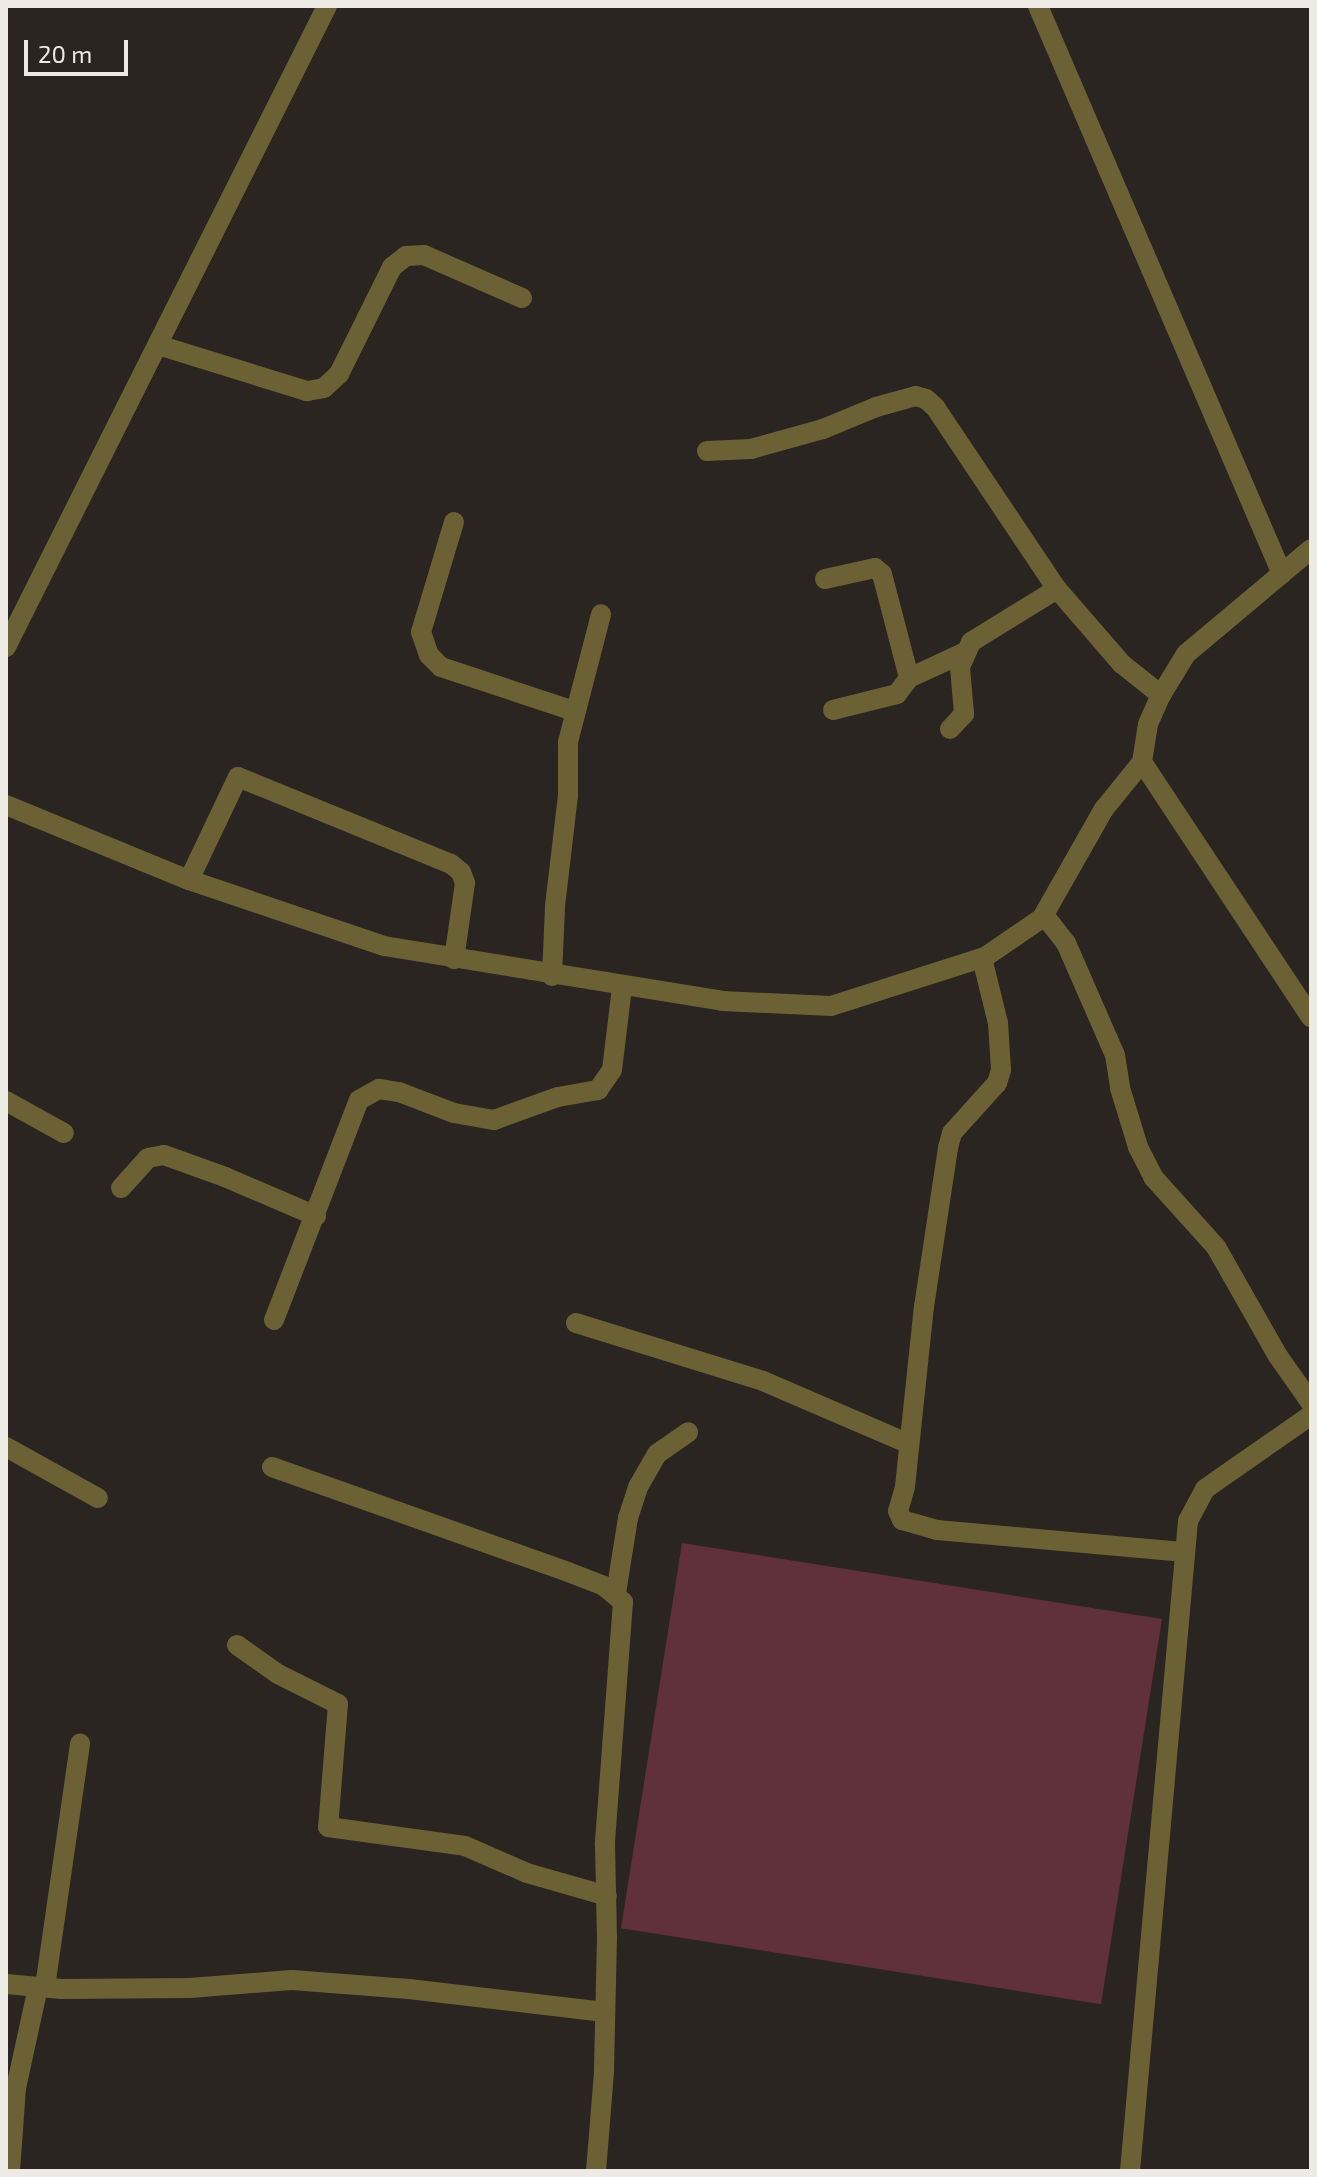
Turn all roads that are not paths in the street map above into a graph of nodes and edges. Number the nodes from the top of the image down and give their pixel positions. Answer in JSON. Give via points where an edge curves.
{"nodes":[{"id":1,"x":327,"y":6,"type":"edge"},
{"id":2,"x":1038,"y":6,"type":"edge"},
{"id":3,"x":522,"y":298,"type":"dead end"},
{"id":4,"x":158,"y":345,"type":"junction"},
{"id":5,"x":707,"y":451,"type":"dead end"},
{"id":6,"x":454,"y":522,"type":"dead end"},
{"id":7,"x":1311,"y":549,"type":"edge"},
{"id":8,"x":1282,"y":574,"type":"junction"},
{"id":9,"x":825,"y":579,"type":"dead end"},
{"id":10,"x":1057,"y":589,"type":"junction"},
{"id":11,"x":601,"y":614,"type":"dead end"},
{"id":12,"x":6,"y":647,"type":"edge"},
{"id":13,"x":963,"y":653,"type":"junction"},
{"id":14,"x":909,"y":678,"type":"junction"},
{"id":15,"x":1161,"y":695,"type":"junction"},
{"id":16,"x":833,"y":710,"type":"dead end"},
{"id":17,"x":574,"y":711,"type":"junction"},
{"id":18,"x":950,"y":729,"type":"dead end"},
{"id":19,"x":1142,"y":762,"type":"junction"},
{"id":20,"x":6,"y":805,"type":"edge"},
{"id":21,"x":189,"y":880,"type":"junction"},
{"id":22,"x":1044,"y":915,"type":"junction"},
{"id":23,"x":982,"y":958,"type":"junction"},
{"id":24,"x":454,"y":959,"type":"junction"},
{"id":25,"x":552,"y":976,"type":"junction"},
{"id":26,"x":622,"y":987,"type":"junction"},
{"id":27,"x":1311,"y":1017,"type":"edge"},
{"id":28,"x":6,"y":1101,"type":"edge"},
{"id":29,"x":64,"y":1133,"type":"dead end"},
{"id":30,"x":121,"y":1188,"type":"dead end"},
{"id":31,"x":316,"y":1216,"type":"junction"},
{"id":32,"x":274,"y":1320,"type":"dead end"},
{"id":33,"x":576,"y":1323,"type":"dead end"},
{"id":34,"x":1311,"y":1403,"type":"edge"},
{"id":35,"x":1311,"y":1415,"type":"edge"},
{"id":36,"x":688,"y":1432,"type":"dead end"},
{"id":37,"x":909,"y":1444,"type":"junction"},
{"id":38,"x":6,"y":1447,"type":"edge"},
{"id":39,"x":272,"y":1467,"type":"dead end"},
{"id":40,"x":98,"y":1498,"type":"dead end"},
{"id":41,"x":1185,"y":1552,"type":"junction"},
{"id":42,"x":616,"y":1593,"type":"junction"},
{"id":43,"x":237,"y":1645,"type":"dead end"},
{"id":44,"x":80,"y":1743,"type":"dead end"},
{"id":45,"x":607,"y":1896,"type":"junction"},
{"id":46,"x":6,"y":1984,"type":"edge"},
{"id":47,"x":41,"y":1987,"type":"junction"},
{"id":48,"x":605,"y":2012,"type":"junction"},
{"id":49,"x":10,"y":2171,"type":"edge"},
{"id":50,"x":596,"y":2171,"type":"edge"},
{"id":51,"x":1130,"y":2171,"type":"edge"}],
"edges":[{"from":1,"to":4,"type":"street"},
{"from":2,"to":8,"type":"street"},
{"from":3,"to":4,"type":"street","via":[[424,255],[406,256],[392,267],[339,374],[324,388],[307,391]]},
{"from":4,"to":12,"type":"street"},
{"from":5,"to":10,"type":"street","via":[[751,449],[876,407],[916,396],[926,399]]},
{"from":6,"to":17,"type":"street","via":[[421,632],[429,655],[441,667]]},
{"from":7,"to":8,"type":"street"},
{"from":8,"to":15,"type":"street","via":[[1186,654]]},
{"from":9,"to":14,"type":"street","via":[[875,568],[882,574]]},
{"from":10,"to":13,"type":"street","via":[[971,642]]},
{"from":10,"to":15,"type":"street","via":[[1122,664]]},
{"from":11,"to":17,"type":"street"},
{"from":13,"to":14,"type":"street"},
{"from":13,"to":18,"type":"street","via":[[966,704]]},
{"from":14,"to":16,"type":"street","via":[[897,694]]},
{"from":15,"to":19,"type":"street","via":[[1148,724]]},
{"from":17,"to":25,"type":"street"},
{"from":19,"to":22,"type":"street","via":[[1104,809]]},
{"from":19,"to":27,"type":"street"},
{"from":20,"to":21,"type":"street"},
{"from":21,"to":24,"type":"street","via":[[384,946]]},
{"from":21,"to":24,"type":"street","via":[[238,777],[461,872],[465,883]]},
{"from":22,"to":23,"type":"street"},
{"from":22,"to":34,"type":"street","via":[[1066,943],[1115,1055],[1133,1133],[1153,1177],[1216,1247]]},
{"from":23,"to":26,"type":"street","via":[[831,1006],[722,1001]]},
{"from":23,"to":37,"type":"street","via":[[998,1023],[1001,1070],[997,1083],[952,1133],[948,1148]]},
{"from":24,"to":25,"type":"street"},
{"from":25,"to":26,"type":"street"},
{"from":26,"to":31,"type":"street","via":[[612,1070],[598,1090],[558,1097],[494,1120],[454,1113],[399,1092],[379,1089],[366,1094],[354,1110]]},
{"from":28,"to":29,"type":"street"},
{"from":30,"to":31,"type":"street","via":[[148,1158],[164,1155]]},
{"from":31,"to":32,"type":"street"},
{"from":33,"to":37,"type":"street","via":[[763,1381]]},
{"from":35,"to":41,"type":"street","via":[[1205,1489],[1188,1521]]},
{"from":36,"to":42,"type":"street","via":[[657,1454],[638,1487]]},
{"from":37,"to":41,"type":"street","via":[[898,1511],[911,1524],[1050,1543]]},
{"from":38,"to":40,"type":"street"},
{"from":39,"to":42,"type":"street"},
{"from":41,"to":51,"type":"street"},
{"from":42,"to":45,"type":"street","via":[[623,1602],[605,1844]]},
{"from":43,"to":45,"type":"street","via":[[278,1674],[338,1704],[328,1827],[465,1846],[527,1873]]},
{"from":44,"to":47,"type":"street"},
{"from":45,"to":48,"type":"street"},
{"from":46,"to":47,"type":"street"},
{"from":47,"to":48,"type":"street","via":[[190,1988],[292,1980]]},
{"from":47,"to":49,"type":"street","via":[[16,2088]]},
{"from":48,"to":50,"type":"street"}]}
